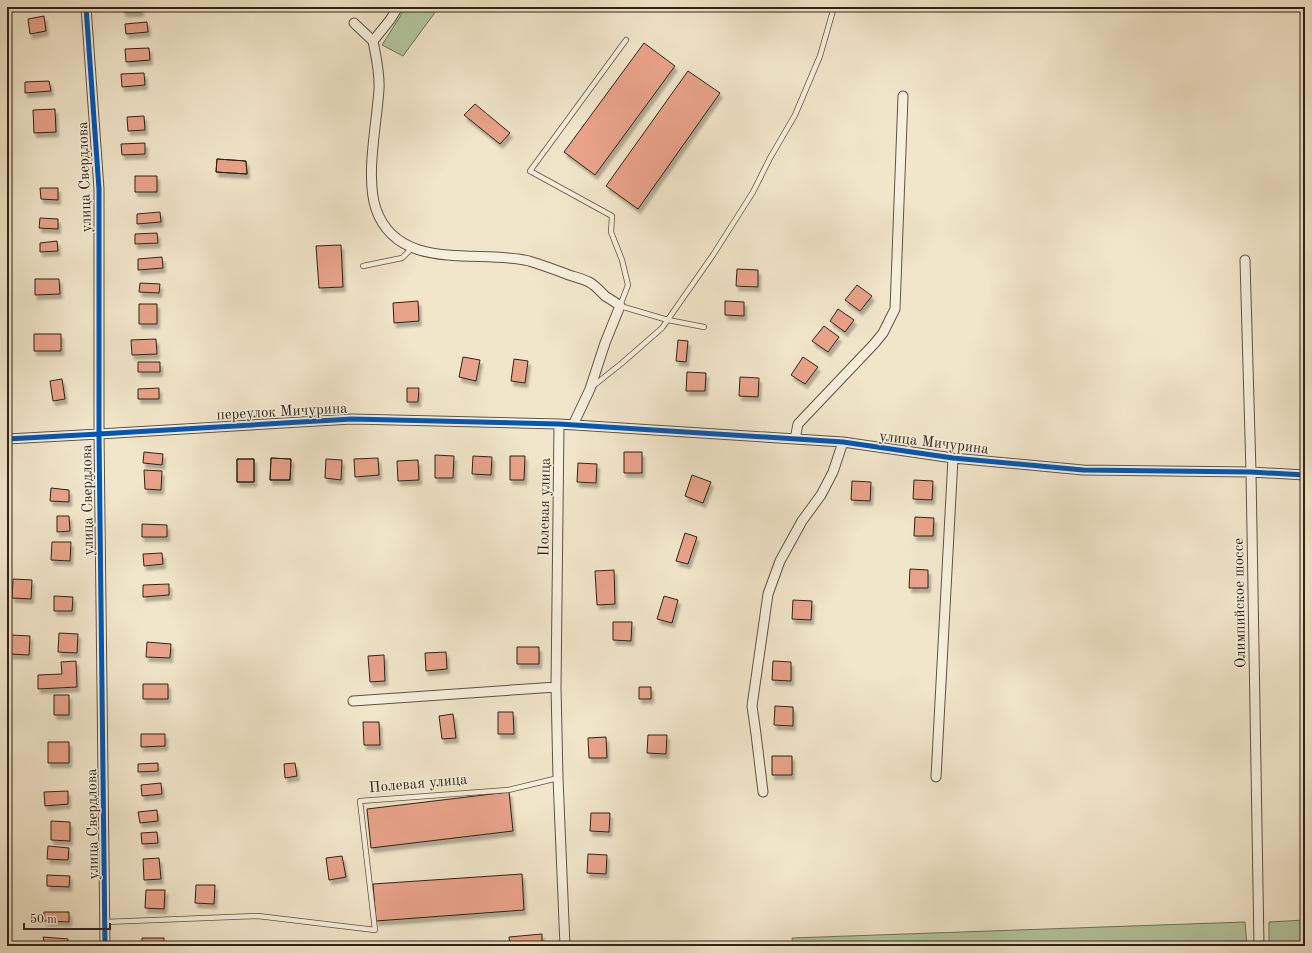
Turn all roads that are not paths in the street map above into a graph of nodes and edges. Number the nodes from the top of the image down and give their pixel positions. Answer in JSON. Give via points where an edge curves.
{"nodes":[{"id":1,"x":86,"y":7,"type":"edge"},
{"id":2,"x":398,"y":7,"type":"edge"},
{"id":3,"x":834,"y":7,"type":"edge"},
{"id":4,"x":354,"y":23,"type":"dead end"},
{"id":5,"x":626,"y":40,"type":"dead end"},
{"id":6,"x":373,"y":41,"type":"junction"},
{"id":7,"x":903,"y":96,"type":"dead end"},
{"id":8,"x":412,"y":248,"type":"junction"},
{"id":9,"x":1245,"y":260,"type":"dead end"},
{"id":10,"x":364,"y":266,"type":"dead end"},
{"id":11,"x":620,"y":306,"type":"junction"},
{"id":12,"x":668,"y":320,"type":"junction"},
{"id":13,"x":704,"y":327,"type":"dead end"},
{"id":14,"x":590,"y":389,"type":"junction"},
{"id":15,"x":559,"y":424,"type":"junction"},
{"id":16,"x":572,"y":425,"type":"junction"},
{"id":17,"x":98,"y":434,"type":"junction"},
{"id":18,"x":7,"y":439,"type":"edge"},
{"id":19,"x":795,"y":439,"type":"junction"},
{"id":20,"x":843,"y":442,"type":"junction"},
{"id":21,"x":953,"y":458,"type":"junction"},
{"id":22,"x":1251,"y":472,"type":"junction"},
{"id":23,"x":1305,"y":475,"type":"edge"},
{"id":24,"x":556,"y":687,"type":"junction"},
{"id":25,"x":353,"y":701,"type":"dead end"},
{"id":26,"x":936,"y":777,"type":"dead end"},
{"id":27,"x":558,"y":778,"type":"junction"},
{"id":28,"x":763,"y":792,"type":"dead end"},
{"id":29,"x":105,"y":922,"type":"junction"},
{"id":30,"x":105,"y":946,"type":"edge"},
{"id":31,"x":565,"y":946,"type":"edge"},
{"id":32,"x":1258,"y":946,"type":"edge"}],
"edges":[{"from":1,"to":17,"type":"street","name":"улица Свердлова","via":[[99,189]]},
{"from":2,"to":6,"type":"street"},
{"from":3,"to":12,"type":"lane","via":[[820,56],[795,115],[753,192]]},
{"from":4,"to":6,"type":"street"},
{"from":5,"to":11,"type":"lane","via":[[530,171],[612,216],[611,232],[628,285]]},
{"from":6,"to":8,"type":"street","via":[[379,87],[372,186],[376,209],[388,232]]},
{"from":7,"to":19,"type":"street","via":[[895,309],[883,333],[874,344],[798,424]]},
{"from":8,"to":10,"type":"lane","via":[[402,258]]},
{"from":8,"to":11,"type":"street","via":[[455,256],[528,261],[589,282]]},
{"from":9,"to":22,"type":"street","name":"Олимпийское шоссе"},
{"from":11,"to":12,"type":"lane"},
{"from":11,"to":14,"type":"street"},
{"from":12,"to":13,"type":"lane"},
{"from":12,"to":14,"type":"lane","via":[[662,328]]},
{"from":14,"to":16,"type":"street"},
{"from":15,"to":16,"type":"street","name":"улица Мичурина"},
{"from":15,"to":17,"type":"street","name":"переулок Мичурина","via":[[352,419]]},
{"from":15,"to":24,"type":"street","name":"Полевая улица"},
{"from":16,"to":19,"type":"street","name":"улица Мичурина"},
{"from":17,"to":18,"type":"street","name":"переулок Мичурина"},
{"from":17,"to":29,"type":"street","name":"улица Свердлова"},
{"from":19,"to":20,"type":"street","name":"улица Мичурина"},
{"from":20,"to":21,"type":"street","name":"улица Мичурина"},
{"from":20,"to":28,"type":"street","via":[[833,472],[780,561],[768,594],[752,706]]},
{"from":21,"to":22,"type":"street","name":"улица Мичурина","via":[[1083,470]]},
{"from":21,"to":26,"type":"street"},
{"from":22,"to":23,"type":"street","name":"улица Мичурина"},
{"from":22,"to":32,"type":"street","name":"Олимпийское шоссе"},
{"from":24,"to":25,"type":"street"},
{"from":24,"to":27,"type":"street","name":"Полевая улица"},
{"from":27,"to":29,"type":"lane","name":"Полевая улица","via":[[508,790],[360,802],[375,930],[258,916]]},
{"from":27,"to":31,"type":"street","name":"Полевая улица"},
{"from":29,"to":30,"type":"street","name":"улица Свердлова"}]}
